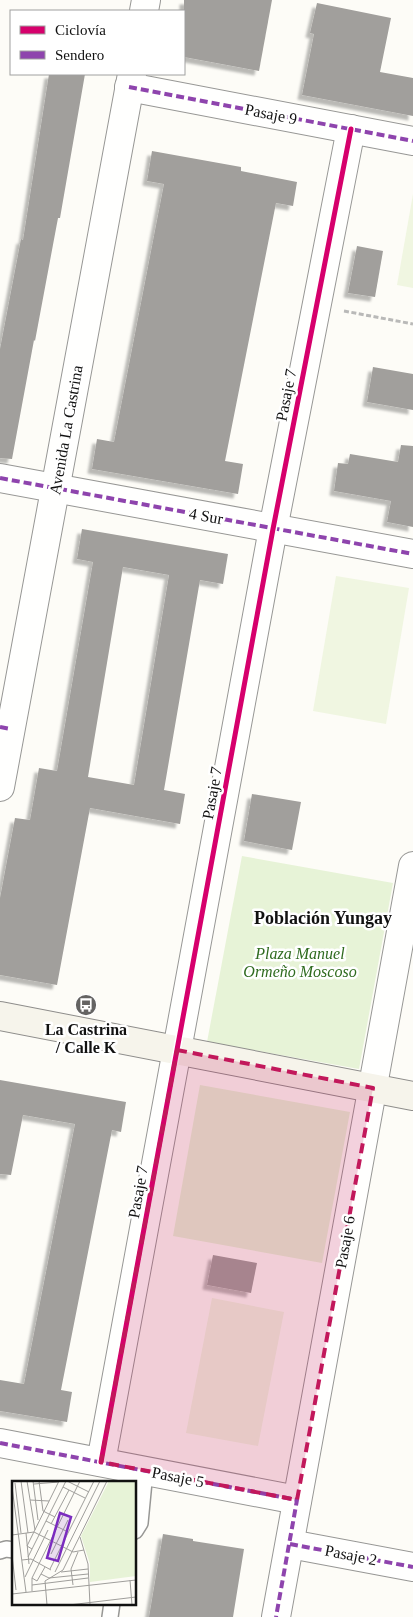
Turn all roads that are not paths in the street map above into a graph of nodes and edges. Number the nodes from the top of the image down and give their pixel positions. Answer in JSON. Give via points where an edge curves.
{"nodes":[{"id":1,"x":131,"y":81,"type":"edge"},
{"id":2,"x":351,"y":130,"type":"junction"},
{"id":3,"x":413,"y":141,"type":"edge"},
{"id":4,"x":0,"y":478,"type":"edge"},
{"id":5,"x":55,"y":488,"type":"junction"},
{"id":6,"x":273,"y":528,"type":"junction"},
{"id":7,"x":413,"y":554,"type":"edge"},
{"id":8,"x":5,"y":728,"type":"edge"},
{"id":9,"x":0,"y":787,"type":"edge"},
{"id":10,"x":413,"y":866,"type":"edge"},
{"id":11,"x":0,"y":1016,"type":"edge"},
{"id":12,"x":177,"y":1050,"type":"junction"},
{"id":13,"x":372,"y":1088,"type":"junction"},
{"id":14,"x":413,"y":1096,"type":"edge"},
{"id":15,"x":0,"y":1442,"type":"edge"},
{"id":16,"x":101,"y":1462,"type":"junction"},
{"id":17,"x":145,"y":1471,"type":"junction"},
{"id":18,"x":297,"y":1500,"type":"junction"},
{"id":19,"x":136,"y":1529,"type":"edge"},
{"id":20,"x":290,"y":1544,"type":"junction"},
{"id":21,"x":413,"y":1567,"type":"edge"},
{"id":22,"x":112,"y":1604,"type":"edge"},
{"id":23,"x":110,"y":1617,"type":"edge"},
{"id":24,"x":276,"y":1617,"type":"edge"}],
"edges":[{"from":1,"to":2,"type":"street","name":"Pasaje 9"},
{"from":1,"to":5,"type":"street","name":"Avenida La Castrina"},
{"from":2,"to":3,"type":"street","name":"Pasaje 9"},
{"from":2,"to":6,"type":"street","name":"Pasaje 7"},
{"from":4,"to":5,"type":"street","name":"4 Sur"},
{"from":5,"to":6,"type":"street","name":"4 Sur"},
{"from":5,"to":8,"type":"street","name":"Avenida La Castrina"},
{"from":6,"to":7,"type":"street","name":"4 Sur"},
{"from":6,"to":12,"type":"street","name":"Pasaje 7"},
{"from":8,"to":9,"type":"street","name":"Avenida La Castrina"},
{"from":10,"to":13,"type":"street","name":"Pasaje 6"},
{"from":11,"to":12,"type":"street"},
{"from":12,"to":13,"type":"street"},
{"from":12,"to":16,"type":"street","name":"Pasaje 7"},
{"from":13,"to":14,"type":"street"},
{"from":13,"to":18,"type":"street","name":"Pasaje 6"},
{"from":15,"to":16,"type":"street","name":"Pasaje 5"},
{"from":16,"to":17,"type":"street","name":"Pasaje 5"},
{"from":17,"to":18,"type":"street","name":"Pasaje 5"},
{"from":17,"to":19,"type":"lane","via":[[140,1523]]},
{"from":18,"to":20,"type":"street","name":"Pasaje 6"},
{"from":20,"to":21,"type":"street","name":"Pasaje 2"},
{"from":20,"to":24,"type":"street","name":"Pasaje 6"},
{"from":22,"to":23,"type":"lane"}]}
